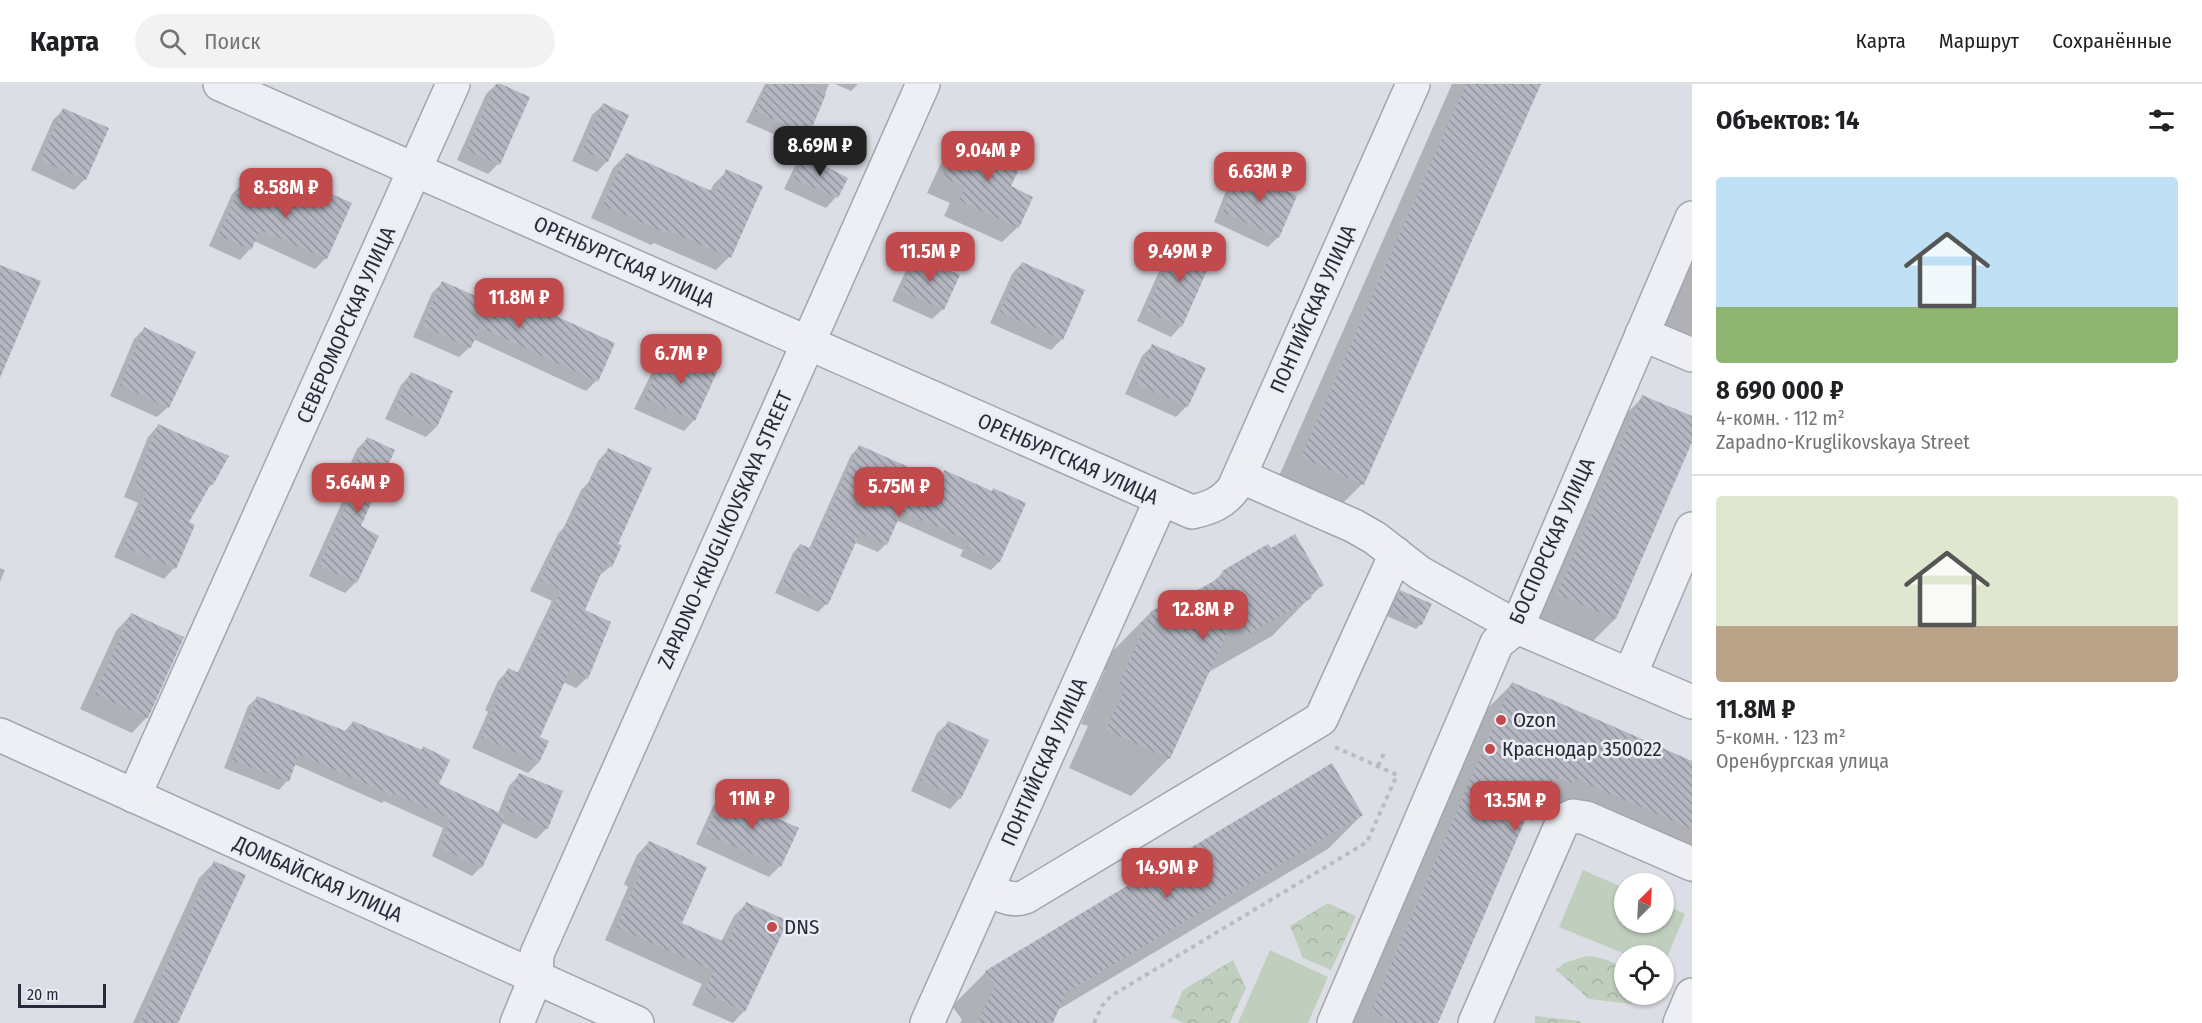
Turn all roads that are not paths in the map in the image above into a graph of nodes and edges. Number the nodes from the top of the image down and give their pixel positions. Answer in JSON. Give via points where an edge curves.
{"nodes":[{"id":1,"x":220,"y":84,"type":"edge"},
{"id":2,"x":453,"y":84,"type":"edge"},
{"id":3,"x":923,"y":84,"type":"edge"},
{"id":4,"x":1413,"y":84,"type":"edge"},
{"id":5,"x":416,"y":171,"type":"junction"},
{"id":6,"x":1692,"y":218,"type":"edge"},
{"id":7,"x":1642,"y":334,"type":"junction"},
{"id":8,"x":808,"y":344,"type":"junction"},
{"id":9,"x":1692,"y":355,"type":"edge"},
{"id":10,"x":1240,"y":476,"type":"junction"},
{"id":11,"x":1161,"y":500,"type":"junction"},
{"id":12,"x":1192,"y":512,"type":"joint"},
{"id":13,"x":1692,"y":529,"type":"edge"},
{"id":14,"x":1396,"y":554,"type":"junction"},
{"id":15,"x":1517,"y":627,"type":"junction"},
{"id":16,"x":1630,"y":675,"type":"junction"},
{"id":17,"x":1692,"y":702,"type":"edge"},
{"id":18,"x":0,"y":735,"type":"edge"},
{"id":19,"x":134,"y":796,"type":"junction"},
{"id":20,"x":1692,"y":864,"type":"edge"},
{"id":21,"x":987,"y":888,"type":"junction"},
{"id":22,"x":536,"y":977,"type":"junction"},
{"id":23,"x":1692,"y":995,"type":"edge"},
{"id":24,"x":517,"y":1023,"type":"edge"},
{"id":25,"x":637,"y":1023,"type":"edge"},
{"id":26,"x":927,"y":1023,"type":"edge"},
{"id":27,"x":1334,"y":1023,"type":"edge"},
{"id":28,"x":1475,"y":1023,"type":"edge"},
{"id":29,"x":1680,"y":1023,"type":"edge"}],
"edges":[{"from":1,"to":5,"type":"street","name":"ОРЕНБУРГСКАЯ УЛИЦА"},
{"from":2,"to":5,"type":"street","name":"СЕВЕРОМОРСКАЯ УЛИЦА"},
{"from":3,"to":8,"type":"street","name":"ZAPADNO-KRUGLIKOVSKAYA STREET"},
{"from":4,"to":10,"type":"street","name":"ПОНТИЙСКАЯ УЛИЦА"},
{"from":5,"to":8,"type":"street","name":"ОРЕНБУРГСКАЯ УЛИЦА"},
{"from":5,"to":19,"type":"street","name":"СЕВЕРОМОРСКАЯ УЛИЦА"},
{"from":6,"to":7,"type":"street","name":"БОСПОРСКАЯ УЛИЦА"},
{"from":7,"to":9,"type":"street"},
{"from":7,"to":15,"type":"street","name":"БОСПОРСКАЯ УЛИЦА"},
{"from":8,"to":11,"type":"street","name":"ОРЕНБУРГСКАЯ УЛИЦА"},
{"from":8,"to":22,"type":"street","name":"ZAPADNO-KRUGLIKOVSKAYA STREET","via":[[537,954]]},
{"from":10,"to":12,"type":"street","name":"ПОНТИЙСКАЯ УЛИЦА","via":[[1228,497]]},
{"from":10,"to":14,"type":"street","via":[[1354,526]]},
{"from":11,"to":12,"type":"street","name":"ОРЕНБУРГСКАЯ УЛИЦА"},
{"from":11,"to":21,"type":"street","name":"ПОНТИЙСКАЯ УЛИЦА"},
{"from":13,"to":16,"type":"street"},
{"from":14,"to":15,"type":"street","via":[[1420,573]]},
{"from":14,"to":21,"type":"street","via":[[1321,719],[1025,897],[1007,898]]},
{"from":15,"to":16,"type":"street"},
{"from":15,"to":27,"type":"street","name":"БОСПОРСКАЯ УЛИЦА","via":[[1497,643]]},
{"from":16,"to":17,"type":"street"},
{"from":18,"to":19,"type":"street","name":"ДОМБАЙСКАЯ УЛИЦА"},
{"from":19,"to":22,"type":"street","name":"ДОМБАЙСКАЯ УЛИЦА"},
{"from":20,"to":28,"type":"street","via":[[1586,819],[1573,816],[1563,821]]},
{"from":21,"to":26,"type":"street","name":"ПОНТИЙСКАЯ УЛИЦА"},
{"from":22,"to":24,"type":"street","name":"ZAPADNO-KRUGLIKOVSKAYA STREET"},
{"from":22,"to":25,"type":"street","name":"ДОМБАЙСКАЯ УЛИЦА"},
{"from":23,"to":29,"type":"street"}]}
